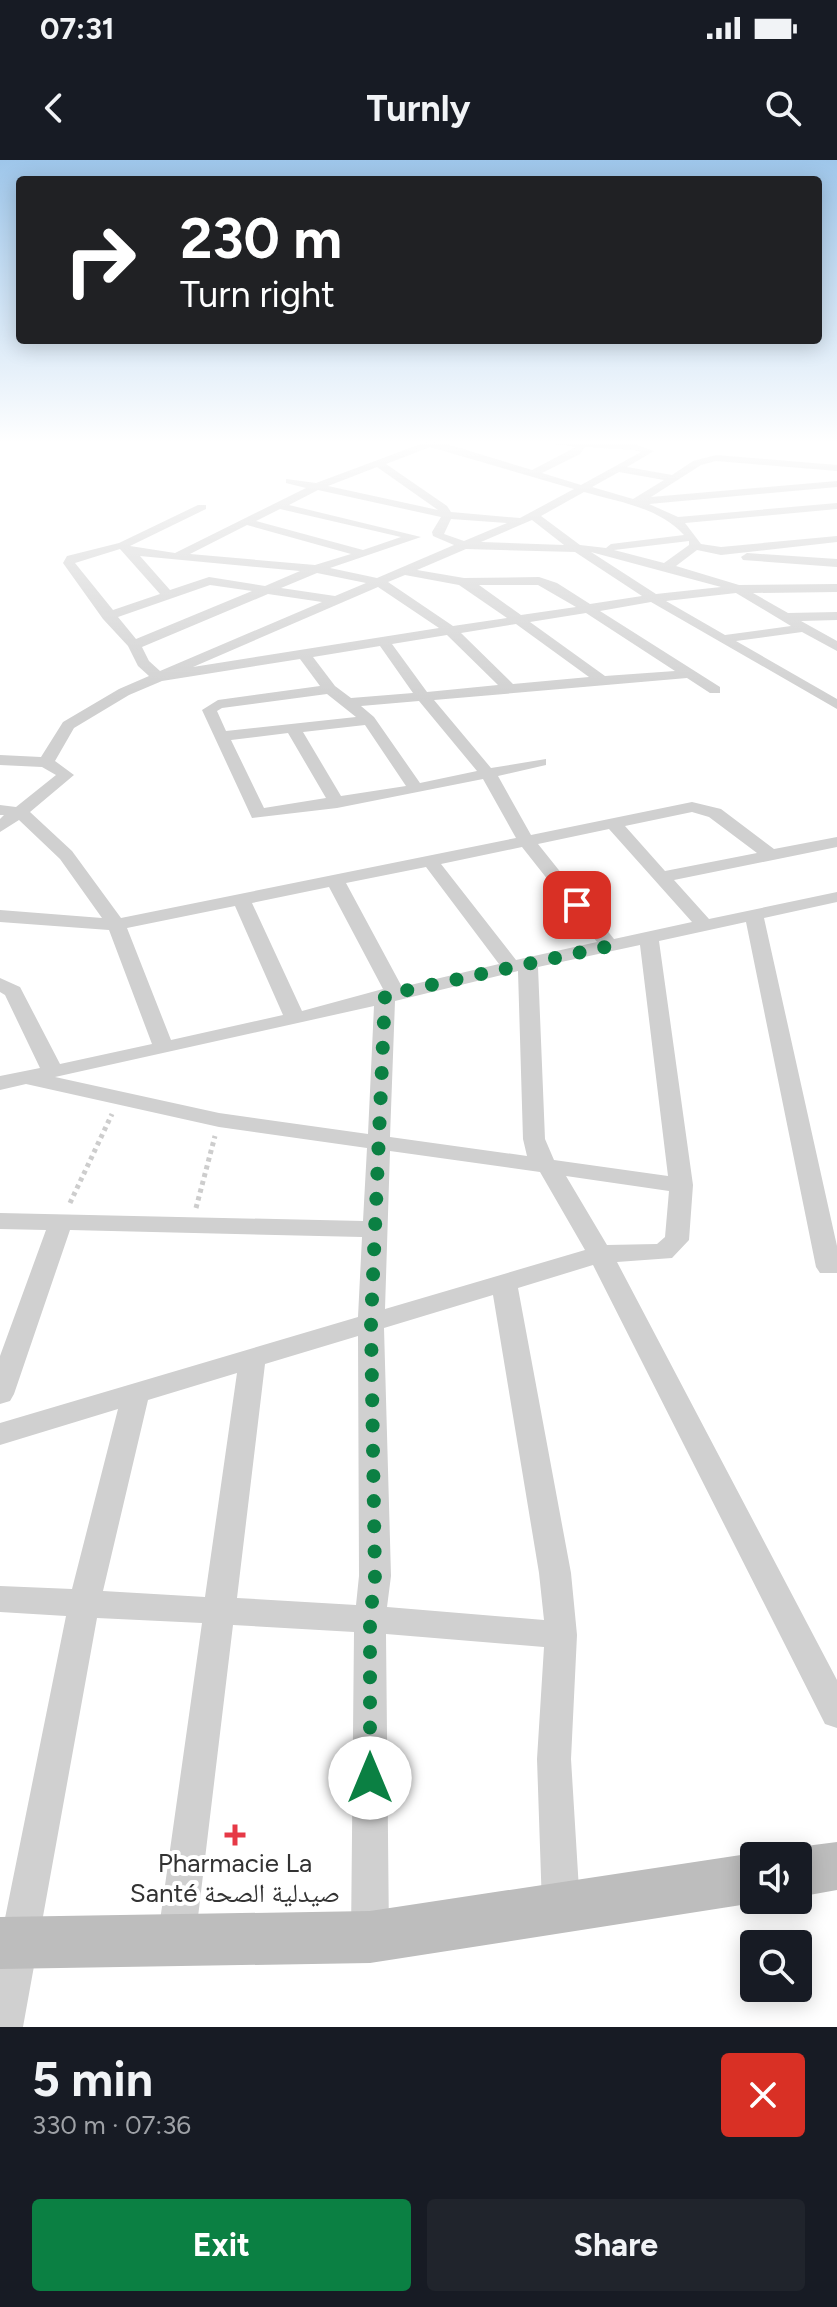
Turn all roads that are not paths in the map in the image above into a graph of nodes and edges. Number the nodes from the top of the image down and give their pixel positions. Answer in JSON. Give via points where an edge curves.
{"nodes":[{"id":1,"x":161,"y":529,"type":"edge"},
{"id":2,"x":232,"y":529,"type":"edge"},
{"id":3,"x":272,"y":529,"type":"edge"},
{"id":4,"x":379,"y":529,"type":"edge"},
{"id":5,"x":440,"y":529,"type":"edge"},
{"id":6,"x":501,"y":529,"type":"edge"},
{"id":7,"x":545,"y":529,"type":"edge"},
{"id":8,"x":684,"y":529,"type":"edge"},
{"id":9,"x":439,"y":536,"type":"junction"},
{"id":10,"x":216,"y":537,"type":"junction"},
{"id":11,"x":413,"y":537,"type":"junction"},
{"id":12,"x":245,"y":539,"type":"dead end"},
{"id":13,"x":837,"y":539,"type":"edge"},
{"id":14,"x":260,"y":541,"type":"dead end"},
{"id":15,"x":694,"y":541,"type":"junction"},
{"id":16,"x":464,"y":545,"type":"junction"},
{"id":17,"x":572,"y":546,"type":"junction"},
{"id":18,"x":333,"y":547,"type":"junction"},
{"id":19,"x":126,"y":548,"type":"junction"},
{"id":20,"x":596,"y":549,"type":"junction"},
{"id":21,"x":721,"y":551,"type":"junction"},
{"id":22,"x":367,"y":554,"type":"junction"},
{"id":23,"x":177,"y":556,"type":"junction"},
{"id":24,"x":837,"y":563,"type":"edge"},
{"id":25,"x":666,"y":567,"type":"junction"},
{"id":26,"x":316,"y":569,"type":"junction"},
{"id":27,"x":405,"y":571,"type":"junction"},
{"id":28,"x":152,"y":578,"type":"junction"},
{"id":29,"x":209,"y":581,"type":"junction"},
{"id":30,"x":379,"y":582,"type":"junction"},
{"id":31,"x":463,"y":582,"type":"junction"},
{"id":32,"x":265,"y":588,"type":"junction"},
{"id":33,"x":837,"y":588,"type":"edge"},
{"id":34,"x":738,"y":589,"type":"junction"},
{"id":35,"x":168,"y":595,"type":"junction"},
{"id":36,"x":655,"y":598,"type":"junction"},
{"id":37,"x":336,"y":600,"type":"junction"},
{"id":38,"x":585,"y":609,"type":"junction"},
{"id":39,"x":108,"y":616,"type":"junction"},
{"id":40,"x":837,"y":616,"type":"edge"},
{"id":41,"x":782,"y":617,"type":"junction"},
{"id":42,"x":519,"y":620,"type":"junction"},
{"id":43,"x":802,"y":628,"type":"junction"},
{"id":44,"x":450,"y":630,"type":"junction"},
{"id":45,"x":725,"y":639,"type":"junction"},
{"id":46,"x":383,"y":641,"type":"junction"},
{"id":47,"x":134,"y":645,"type":"junction"},
{"id":48,"x":837,"y":647,"type":"edge"},
{"id":49,"x":302,"y":652,"type":"junction"},
{"id":50,"x":686,"y":674,"type":"junction"},
{"id":51,"x":158,"y":677,"type":"junction"},
{"id":52,"x":602,"y":680,"type":"junction"},
{"id":53,"x":330,"y":689,"type":"junction"},
{"id":54,"x":510,"y":689,"type":"junction"},
{"id":55,"x":715,"y":690,"type":"dead end"},
{"id":56,"x":423,"y":696,"type":"junction"},
{"id":57,"x":348,"y":703,"type":"junction"},
{"id":58,"x":837,"y":705,"type":"edge"},
{"id":59,"x":369,"y":720,"type":"junction"},
{"id":60,"x":293,"y":728,"type":"junction"},
{"id":61,"x":221,"y":736,"type":"junction"},
{"id":62,"x":0,"y":760,"type":"edge"},
{"id":63,"x":46,"y":762,"type":"junction"},
{"id":64,"x":540,"y":762,"type":"dead end"},
{"id":65,"x":489,"y":775,"type":"junction"},
{"id":66,"x":416,"y":789,"type":"junction"},
{"id":67,"x":337,"y":803,"type":"junction"},
{"id":68,"x":0,"y":810,"type":"edge"},
{"id":69,"x":20,"y":812,"type":"junction"},
{"id":70,"x":613,"y":823,"type":"junction"},
{"id":71,"x":0,"y":827,"type":"edge"},
{"id":72,"x":527,"y":842,"type":"junction"},
{"id":73,"x":837,"y":842,"type":"edge"},
{"id":74,"x":771,"y":855,"type":"junction"},
{"id":75,"x":431,"y":862,"type":"junction"},
{"id":76,"x":661,"y":877,"type":"junction"},
{"id":77,"x":336,"y":882,"type":"junction"},
{"id":78,"x":837,"y":897,"type":"edge"},
{"id":79,"x":242,"y":901,"type":"junction"},
{"id":80,"x":754,"y":915,"type":"junction"},
{"id":81,"x":0,"y":916,"type":"edge"},
{"id":82,"x":116,"y":925,"type":"junction"},
{"id":83,"x":705,"y":926,"type":"junction"},
{"id":84,"x":649,"y":938,"type":"junction"},
{"id":85,"x":610,"y":946,"type":"junction"},
{"id":86,"x":519,"y":965,"type":"junction"},
{"id":87,"x":0,"y":984,"type":"edge"},
{"id":88,"x":390,"y":994,"type":"junction"},
{"id":89,"x":295,"y":1019,"type":"junction"},
{"id":90,"x":163,"y":1046,"type":"junction"},
{"id":91,"x":52,"y":1070,"type":"junction"},
{"id":92,"x":0,"y":1073,"type":"edge"},
{"id":93,"x":24,"y":1077,"type":"junction"},
{"id":94,"x":0,"y":1083,"type":"edge"},
{"id":95,"x":376,"y":1142,"type":"junction"},
{"id":96,"x":549,"y":1168,"type":"junction"},
{"id":97,"x":681,"y":1185,"type":"junction"},
{"id":98,"x":0,"y":1221,"type":"edge"},
{"id":99,"x":61,"y":1222,"type":"junction"},
{"id":100,"x":374,"y":1229,"type":"junction"},
{"id":101,"x":600,"y":1254,"type":"junction"},
{"id":102,"x":829,"y":1267,"type":"dead end"},
{"id":103,"x":504,"y":1283,"type":"junction"},
{"id":104,"x":371,"y":1323,"type":"junction"},
{"id":105,"x":252,"y":1360,"type":"junction"},
{"id":106,"x":0,"y":1394,"type":"edge"},
{"id":107,"x":135,"y":1395,"type":"junction"},
{"id":108,"x":0,"y":1434,"type":"edge"},
{"id":109,"x":0,"y":1599,"type":"edge"},
{"id":110,"x":84,"y":1603,"type":"junction"},
{"id":111,"x":219,"y":1612,"type":"junction"},
{"id":112,"x":370,"y":1619,"type":"junction"},
{"id":113,"x":561,"y":1635,"type":"junction"},
{"id":114,"x":837,"y":1713,"type":"edge"},
{"id":115,"x":837,"y":1866,"type":"edge"},
{"id":116,"x":812,"y":1870,"type":"edge"},
{"id":117,"x":740,"y":1880,"type":"edge"},
{"id":118,"x":561,"y":1906,"type":"junction"},
{"id":119,"x":370,"y":1937,"type":"junction"},
{"id":120,"x":176,"y":1942,"type":"junction"},
{"id":121,"x":10,"y":1943,"type":"edge"},
{"id":122,"x":3,"y":2027,"type":"edge"}],
"edges":[{"from":1,"to":19,"type":"street"},
{"from":2,"to":10,"type":"street"},
{"from":3,"to":18,"type":"street"},
{"from":4,"to":11,"type":"street"},
{"from":5,"to":9,"type":"street"},
{"from":6,"to":16,"type":"street"},
{"from":7,"to":17,"type":"street"},
{"from":8,"to":15,"type":"street"},
{"from":9,"to":11,"type":"street"},
{"from":9,"to":16,"type":"street"},
{"from":10,"to":12,"type":"street"},
{"from":10,"to":23,"type":"street"},
{"from":11,"to":22,"type":"street"},
{"from":13,"to":21,"type":"street"},
{"from":14,"to":18,"type":"street"},
{"from":15,"to":20,"type":"street"},
{"from":15,"to":21,"type":"street"},
{"from":15,"to":25,"type":"street"},
{"from":16,"to":17,"type":"street"},
{"from":16,"to":27,"type":"street"},
{"from":17,"to":20,"type":"street"},
{"from":17,"to":36,"type":"street"},
{"from":18,"to":22,"type":"street"},
{"from":19,"to":23,"type":"street"},
{"from":19,"to":28,"type":"street"},
{"from":19,"to":39,"type":"street","via":[[84,553],[69,563]]},
{"from":20,"to":25,"type":"street"},
{"from":21,"to":24,"type":"street","via":[[769,560]]},
{"from":22,"to":26,"type":"street"},
{"from":23,"to":26,"type":"street"},
{"from":25,"to":34,"type":"street"},
{"from":26,"to":30,"type":"street"},
{"from":26,"to":32,"type":"street"},
{"from":27,"to":30,"type":"street"},
{"from":27,"to":31,"type":"street"},
{"from":28,"to":29,"type":"street"},
{"from":28,"to":35,"type":"street"},
{"from":29,"to":32,"type":"street"},
{"from":29,"to":35,"type":"street"},
{"from":30,"to":37,"type":"street"},
{"from":30,"to":44,"type":"street"},
{"from":31,"to":38,"type":"street","via":[[539,581]]},
{"from":31,"to":42,"type":"street"},
{"from":32,"to":37,"type":"street"},
{"from":32,"to":47,"type":"street"},
{"from":33,"to":34,"type":"street"},
{"from":34,"to":36,"type":"street"},
{"from":34,"to":41,"type":"street"},
{"from":35,"to":39,"type":"street"},
{"from":36,"to":38,"type":"street"},
{"from":36,"to":45,"type":"street"},
{"from":37,"to":51,"type":"street"},
{"from":38,"to":42,"type":"street"},
{"from":38,"to":50,"type":"street"},
{"from":39,"to":47,"type":"street"},
{"from":40,"to":41,"type":"street"},
{"from":41,"to":43,"type":"street"},
{"from":42,"to":44,"type":"street"},
{"from":42,"to":52,"type":"street"},
{"from":43,"to":45,"type":"street"},
{"from":43,"to":48,"type":"street"},
{"from":44,"to":46,"type":"street"},
{"from":44,"to":54,"type":"street"},
{"from":45,"to":58,"type":"street"},
{"from":46,"to":49,"type":"street"},
{"from":46,"to":56,"type":"street"},
{"from":47,"to":51,"type":"street"},
{"from":49,"to":51,"type":"street"},
{"from":49,"to":53,"type":"street"},
{"from":50,"to":52,"type":"street"},
{"from":50,"to":55,"type":"street"},
{"from":51,"to":63,"type":"street","via":[[68,725]]},
{"from":52,"to":54,"type":"street"},
{"from":53,"to":57,"type":"street"},
{"from":53,"to":61,"type":"street","via":[[218,704],[209,713]]},
{"from":54,"to":56,"type":"street"},
{"from":56,"to":57,"type":"street"},
{"from":56,"to":65,"type":"street"},
{"from":57,"to":59,"type":"street"},
{"from":59,"to":60,"type":"street"},
{"from":59,"to":66,"type":"street"},
{"from":60,"to":61,"type":"street"},
{"from":60,"to":67,"type":"street"},
{"from":61,"to":67,"type":"street","via":[[258,814]]},
{"from":62,"to":63,"type":"street"},
{"from":63,"to":69,"type":"street","via":[[66,775]]},
{"from":64,"to":65,"type":"street"},
{"from":65,"to":66,"type":"street"},
{"from":65,"to":72,"type":"street"},
{"from":66,"to":67,"type":"street"},
{"from":68,"to":69,"type":"street"},
{"from":69,"to":71,"type":"street"},
{"from":69,"to":82,"type":"street","via":[[66,855]]},
{"from":70,"to":72,"type":"street"},
{"from":70,"to":74,"type":"street","via":[[692,807],[715,813]]},
{"from":70,"to":76,"type":"street"},
{"from":72,"to":75,"type":"street"},
{"from":72,"to":85,"type":"street"},
{"from":73,"to":74,"type":"street"},
{"from":74,"to":76,"type":"street"},
{"from":75,"to":77,"type":"street"},
{"from":75,"to":86,"type":"street"},
{"from":76,"to":83,"type":"street"},
{"from":77,"to":79,"type":"street"},
{"from":77,"to":88,"type":"street"},
{"from":78,"to":80,"type":"street"},
{"from":79,"to":82,"type":"street"},
{"from":79,"to":89,"type":"street"},
{"from":80,"to":83,"type":"street"},
{"from":80,"to":102,"type":"street"},
{"from":81,"to":82,"type":"street"},
{"from":82,"to":90,"type":"street"},
{"from":83,"to":84,"type":"street"},
{"from":84,"to":85,"type":"street"},
{"from":84,"to":97,"type":"street"},
{"from":85,"to":86,"type":"street"},
{"from":86,"to":88,"type":"street"},
{"from":86,"to":96,"type":"street","via":[[534,1139],[539,1158]]},
{"from":87,"to":91,"type":"street","via":[[13,991]]},
{"from":88,"to":89,"type":"street"},
{"from":88,"to":95,"type":"street"},
{"from":89,"to":90,"type":"street"},
{"from":90,"to":91,"type":"street"},
{"from":91,"to":93,"type":"street"},
{"from":92,"to":93,"type":"street"},
{"from":93,"to":94,"type":"street"},
{"from":93,"to":95,"type":"street","via":[[219,1120]]},
{"from":95,"to":96,"type":"street"},
{"from":95,"to":100,"type":"street"},
{"from":96,"to":97,"type":"street"},
{"from":96,"to":101,"type":"street"},
{"from":97,"to":101,"type":"street","via":[[672,1247],[663,1252]]},
{"from":98,"to":99,"type":"street"},
{"from":99,"to":100,"type":"street"},
{"from":99,"to":106,"type":"street"},
{"from":100,"to":104,"type":"street"},
{"from":101,"to":103,"type":"street"},
{"from":101,"to":114,"type":"street"},
{"from":103,"to":104,"type":"street"},
{"from":103,"to":113,"type":"street"},
{"from":104,"to":105,"type":"street"},
{"from":104,"to":112,"type":"street","via":[[375,1576]]},
{"from":105,"to":107,"type":"street"},
{"from":105,"to":111,"type":"street"},
{"from":107,"to":108,"type":"street"},
{"from":107,"to":110,"type":"street"},
{"from":109,"to":110,"type":"street"},
{"from":110,"to":111,"type":"street"},
{"from":110,"to":121,"type":"street"},
{"from":111,"to":112,"type":"street"},
{"from":111,"to":120,"type":"street"},
{"from":112,"to":113,"type":"street"},
{"from":112,"to":119,"type":"street"},
{"from":113,"to":118,"type":"street","via":[[554,1759]]},
{"from":115,"to":116,"type":"main road"},
{"from":117,"to":118,"type":"main road"},
{"from":118,"to":119,"type":"main road"},
{"from":119,"to":120,"type":"main road"},
{"from":120,"to":121,"type":"main road"},
{"from":121,"to":122,"type":"street"}]}
